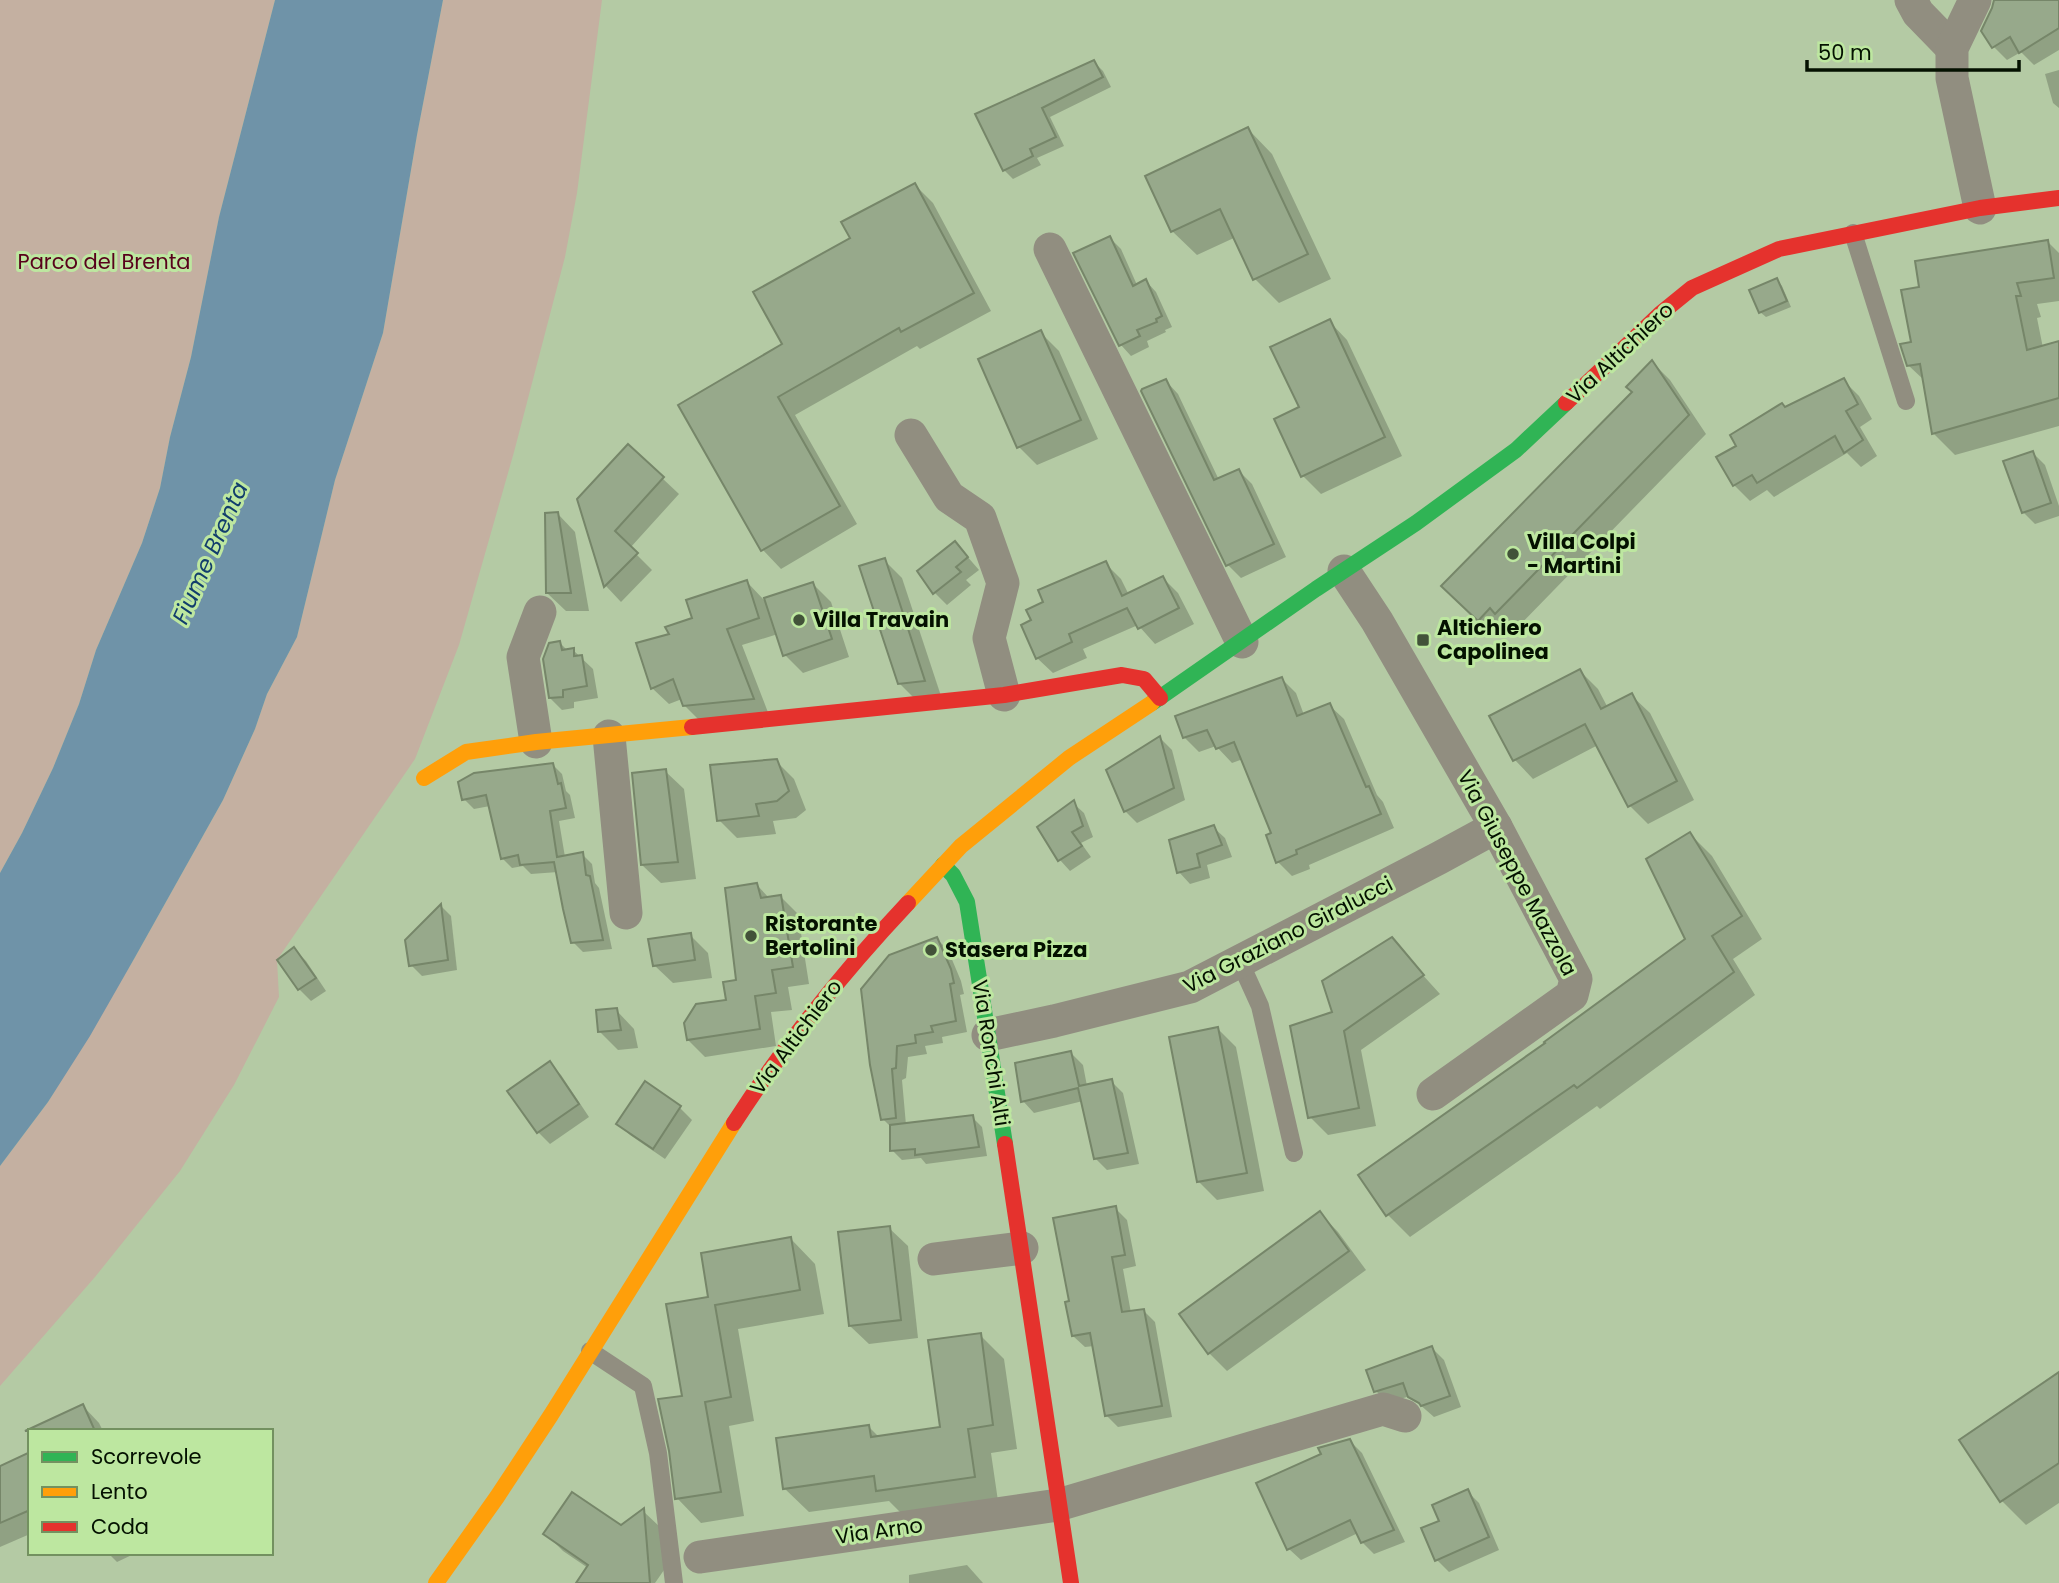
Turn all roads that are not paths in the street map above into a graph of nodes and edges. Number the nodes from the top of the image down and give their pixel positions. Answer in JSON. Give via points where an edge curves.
{"nodes":[{"id":1,"x":1911,"y":0,"type":"edge"},
{"id":2,"x":1975,"y":0,"type":"edge"},
{"id":3,"x":1952,"y":48,"type":"junction"},
{"id":4,"x":2059,"y":198,"type":"edge"},
{"id":5,"x":1980,"y":208,"type":"junction"},
{"id":6,"x":1853,"y":233,"type":"junction"},
{"id":7,"x":1050,"y":249,"type":"dead end"},
{"id":8,"x":1906,"y":401,"type":"dead end"},
{"id":9,"x":911,"y":435,"type":"dead end"},
{"id":10,"x":1344,"y":571,"type":"junction"},
{"id":11,"x":540,"y":612,"type":"dead end"},
{"id":12,"x":1242,"y":642,"type":"junction"},
{"id":13,"x":1004,"y":695,"type":"junction"},
{"id":14,"x":1160,"y":698,"type":"junction"},
{"id":15,"x":609,"y":736,"type":"junction"},
{"id":16,"x":536,"y":742,"type":"junction"},
{"id":17,"x":424,"y":778,"type":"dead end"},
{"id":18,"x":1496,"y":827,"type":"junction"},
{"id":19,"x":943,"y":865,"type":"junction"},
{"id":20,"x":626,"y":913,"type":"dead end"},
{"id":21,"x":1240,"y":962,"type":"junction"},
{"id":22,"x":988,"y":1035,"type":"junction"},
{"id":23,"x":1433,"y":1094,"type":"dead end"},
{"id":24,"x":1294,"y":1153,"type":"dead end"},
{"id":25,"x":1021,"y":1248,"type":"junction"},
{"id":26,"x":934,"y":1259,"type":"dead end"},
{"id":27,"x":590,"y":1351,"type":"junction"},
{"id":28,"x":1405,"y":1416,"type":"dead end"},
{"id":29,"x":1058,"y":1505,"type":"junction"},
{"id":30,"x":700,"y":1557,"type":"dead end"},
{"id":31,"x":436,"y":1583,"type":"edge"},
{"id":32,"x":674,"y":1583,"type":"edge"},
{"id":33,"x":1071,"y":1583,"type":"edge"}],
"edges":[{"from":1,"to":3,"type":"street"},
{"from":2,"to":3,"type":"street"},
{"from":3,"to":5,"type":"street","via":[[1952,78]]},
{"from":4,"to":5,"type":"street","name":"Via Altichiero"},
{"from":5,"to":6,"type":"street","name":"Via Altichiero"},
{"from":6,"to":8,"type":"lane"},
{"from":6,"to":10,"type":"street","name":"Via Altichiero","via":[[1779,249],[1692,288],[1517,450]]},
{"from":7,"to":12,"type":"street"},
{"from":9,"to":13,"type":"street","via":[[949,497],[980,519],[985,531],[1003,583],[989,638]]},
{"from":10,"to":12,"type":"street","name":"Via Altichiero"},
{"from":10,"to":18,"type":"street","name":"Via Giuseppe Mazzola"},
{"from":11,"to":16,"type":"street","via":[[523,657]]},
{"from":12,"to":14,"type":"street","name":"Via Altichiero"},
{"from":13,"to":14,"type":"street","via":[[1122,675],[1144,679]]},
{"from":13,"to":15,"type":"street"},
{"from":14,"to":19,"type":"street","name":"Via Altichiero","via":[[1069,758]]},
{"from":15,"to":16,"type":"street"},
{"from":15,"to":20,"type":"street"},
{"from":16,"to":17,"type":"street","via":[[466,752]]},
{"from":18,"to":21,"type":"street","name":"Via Graziano Giralucci"},
{"from":18,"to":23,"type":"street","name":"Via Giuseppe Mazzola","via":[[1576,979],[1572,995]]},
{"from":19,"to":22,"type":"street","name":"Via Ronchi Alti","via":[[967,902]]},
{"from":19,"to":27,"type":"street","name":"Via Altichiero","via":[[841,976],[761,1081]]},
{"from":21,"to":22,"type":"street","name":"Via Graziano Giralucci","via":[[1170,993]]},
{"from":21,"to":24,"type":"lane","via":[[1260,1006]]},
{"from":22,"to":25,"type":"street","name":"Via Ronchi Alti"},
{"from":25,"to":26,"type":"street"},
{"from":25,"to":29,"type":"street","name":"Via Ronchi Alti"},
{"from":27,"to":31,"type":"street","name":"Via Altichiero"},
{"from":27,"to":32,"type":"lane","via":[[643,1386],[658,1452]]},
{"from":28,"to":29,"type":"street","via":[[1383,1409]]},
{"from":29,"to":30,"type":"street","name":"Via Arno"},
{"from":29,"to":33,"type":"street","name":"Via Ronchi Alti"}]}
